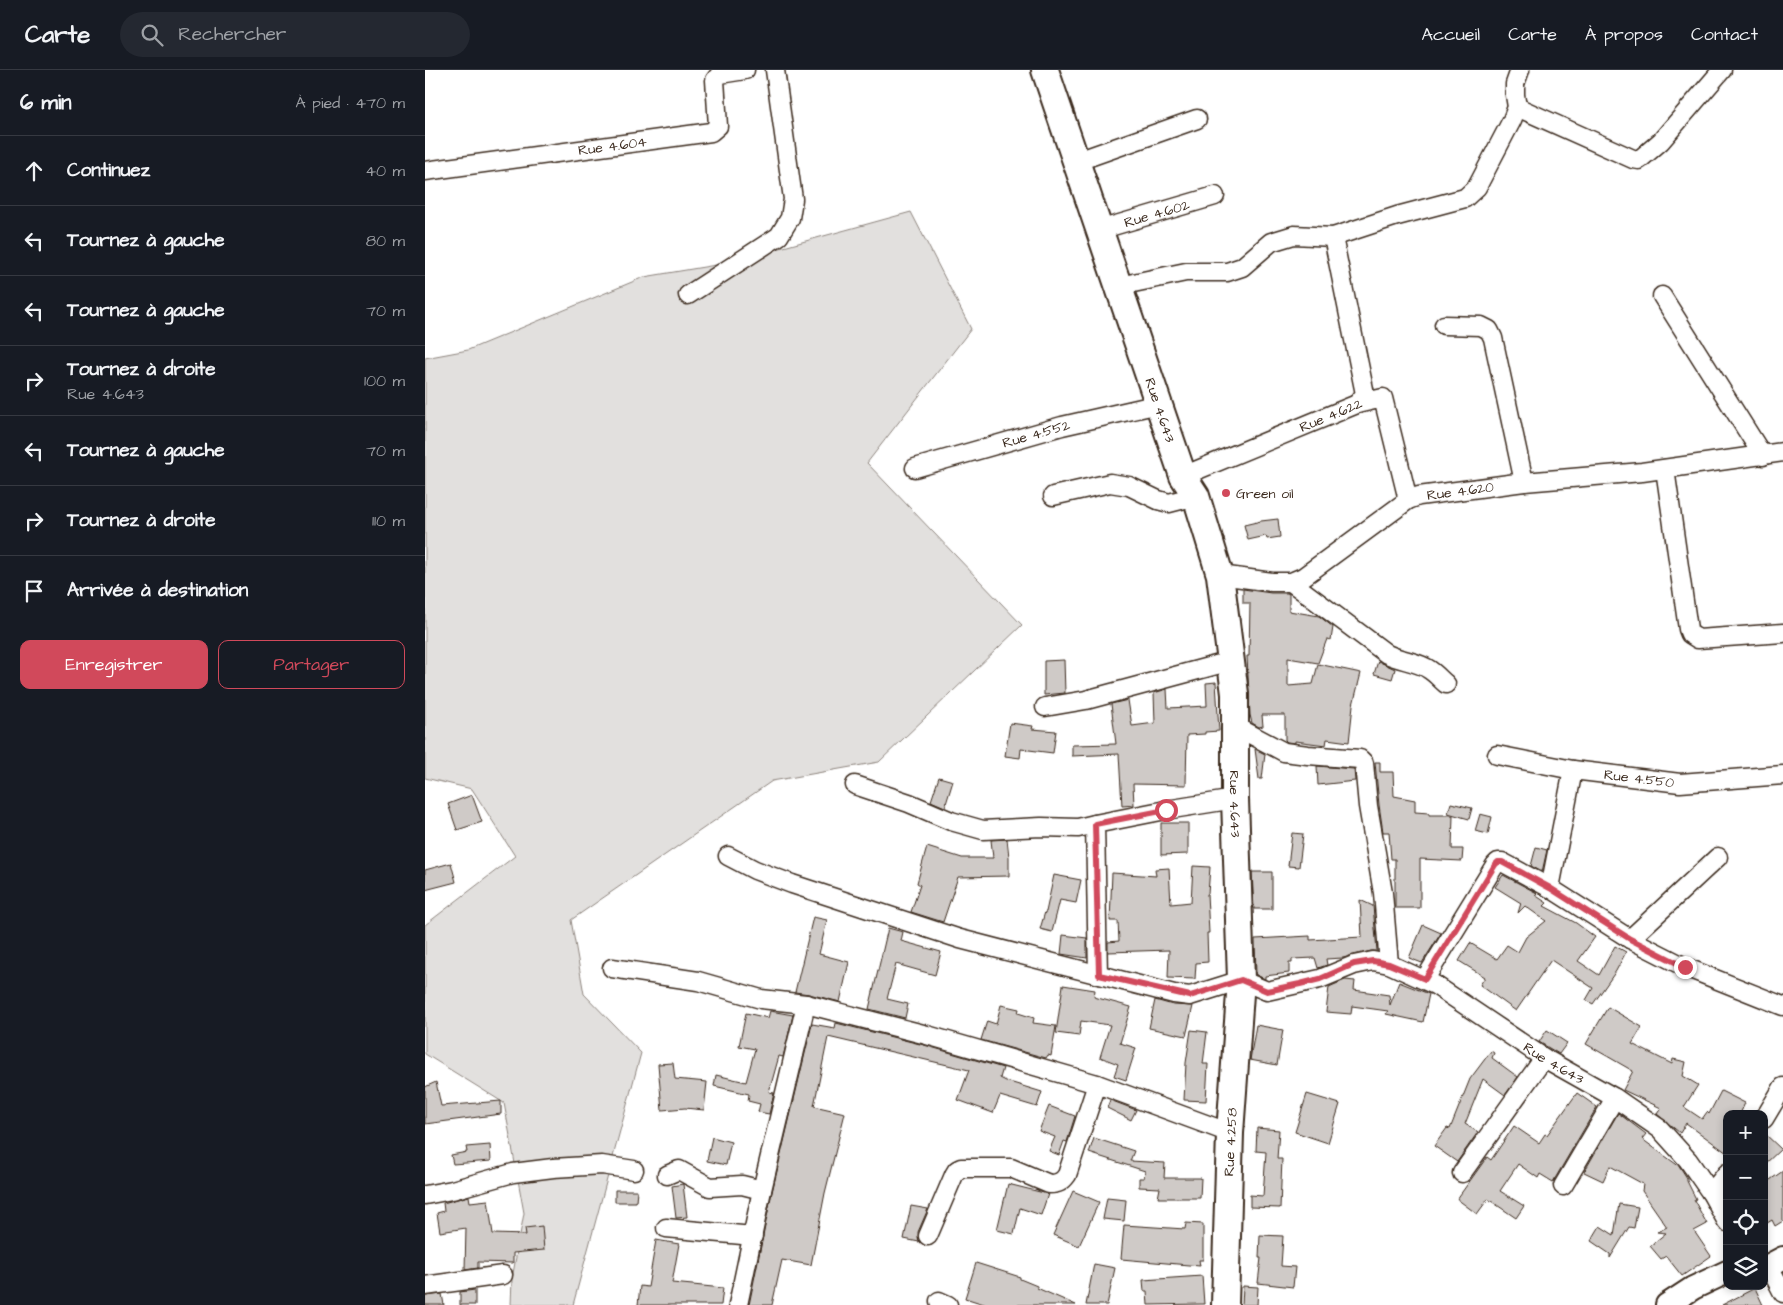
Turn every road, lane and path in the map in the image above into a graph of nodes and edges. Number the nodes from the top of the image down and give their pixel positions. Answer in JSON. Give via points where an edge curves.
{"nodes":[{"id":1,"x":745,"y":70,"type":"edge"},
{"id":2,"x":775,"y":70,"type":"edge"},
{"id":3,"x":1045,"y":70,"type":"edge"},
{"id":4,"x":1520,"y":70,"type":"edge"},
{"id":5,"x":1721,"y":70,"type":"edge"},
{"id":6,"x":1517,"y":107,"type":"junction"},
{"id":7,"x":1197,"y":119,"type":"dead end"},
{"id":8,"x":1075,"y":162,"type":"junction"},
{"id":9,"x":425,"y":171,"type":"edge"},
{"id":10,"x":1215,"y":196,"type":"dead end"},
{"id":11,"x":1099,"y":230,"type":"junction"},
{"id":12,"x":1333,"y":237,"type":"junction"},
{"id":13,"x":1119,"y":286,"type":"junction"},
{"id":14,"x":688,"y":295,"type":"dead end"},
{"id":15,"x":1662,"y":296,"type":"dead end"},
{"id":16,"x":1445,"y":325,"type":"dead end"},
{"id":17,"x":1159,"y":404,"type":"junction"},
{"id":18,"x":1357,"y":404,"type":"junction"},
{"id":19,"x":1783,"y":452,"type":"edge"},
{"id":20,"x":1763,"y":456,"type":"junction"},
{"id":21,"x":915,"y":468,"type":"dead end"},
{"id":22,"x":1665,"y":469,"type":"junction"},
{"id":23,"x":1525,"y":482,"type":"junction"},
{"id":24,"x":1190,"y":486,"type":"junction"},
{"id":25,"x":1053,"y":496,"type":"dead end"},
{"id":26,"x":1408,"y":500,"type":"junction"},
{"id":27,"x":1220,"y":575,"type":"junction"},
{"id":28,"x":1291,"y":582,"type":"junction"},
{"id":29,"x":1783,"y":633,"type":"edge"},
{"id":30,"x":1231,"y":661,"type":"junction"},
{"id":31,"x":1446,"y":684,"type":"dead end"},
{"id":32,"x":1045,"y":708,"type":"dead end"},
{"id":33,"x":1235,"y":726,"type":"junction"},
{"id":34,"x":1497,"y":755,"type":"dead end"},
{"id":35,"x":1573,"y":770,"type":"junction"},
{"id":36,"x":1783,"y":774,"type":"edge"},
{"id":37,"x":855,"y":785,"type":"dead end"},
{"id":38,"x":1235,"y":799,"type":"junction"},
{"id":39,"x":1095,"y":824,"type":"junction"},
{"id":40,"x":728,"y":856,"type":"dead end"},
{"id":41,"x":1718,"y":857,"type":"dead end"},
{"id":42,"x":1550,"y":888,"type":"junction"},
{"id":43,"x":1630,"y":939,"type":"junction"},
{"id":44,"x":1389,"y":964,"type":"junction"},
{"id":45,"x":612,"y":968,"type":"dead end"},
{"id":46,"x":1099,"y":975,"type":"junction"},
{"id":47,"x":1425,"y":979,"type":"junction"},
{"id":48,"x":1241,"y":980,"type":"junction"},
{"id":49,"x":806,"y":1004,"type":"junction"},
{"id":50,"x":1783,"y":1006,"type":"edge"},
{"id":51,"x":1544,"y":1058,"type":"junction"},
{"id":52,"x":1097,"y":1084,"type":"junction"},
{"id":53,"x":1783,"y":1087,"type":"edge"},
{"id":54,"x":1615,"y":1098,"type":"junction"},
{"id":55,"x":1768,"y":1112,"type":"edge"},
{"id":56,"x":1230,"y":1133,"type":"junction"},
{"id":57,"x":634,"y":1170,"type":"dead end"},
{"id":58,"x":1462,"y":1173,"type":"dead end"},
{"id":59,"x":667,"y":1175,"type":"dead end"},
{"id":60,"x":1723,"y":1178,"type":"edge"},
{"id":61,"x":1563,"y":1186,"type":"dead end"},
{"id":62,"x":762,"y":1190,"type":"junction"},
{"id":63,"x":1711,"y":1193,"type":"junction"},
{"id":64,"x":425,"y":1195,"type":"edge"},
{"id":65,"x":1723,"y":1215,"type":"edge"},
{"id":66,"x":666,"y":1228,"type":"dead end"},
{"id":67,"x":753,"y":1236,"type":"junction"},
{"id":68,"x":928,"y":1236,"type":"dead end"},
{"id":69,"x":1783,"y":1243,"type":"edge"},
{"id":70,"x":1770,"y":1261,"type":"edge"},
{"id":71,"x":1723,"y":1274,"type":"edge"},
{"id":72,"x":503,"y":1275,"type":"dead end"},
{"id":73,"x":425,"y":1286,"type":"edge"},
{"id":74,"x":1723,"y":1289,"type":"edge"},
{"id":75,"x":1783,"y":1293,"type":"edge"},
{"id":76,"x":738,"y":1305,"type":"edge"},
{"id":77,"x":1225,"y":1305,"type":"edge"},
{"id":78,"x":1667,"y":1305,"type":"edge"},
{"id":79,"x":1692,"y":1305,"type":"edge"}],
"edges":[{"from":1,"to":9,"type":"street","name":"Rue 4.604","via":[[721,74],[715,80],[718,126],[711,132]]},
{"from":2,"to":14,"type":"street","via":[[793,199],[790,218],[779,236]]},
{"from":3,"to":8,"type":"highway","name":"Rue 4.643"},
{"from":4,"to":6,"type":"street","via":[[1515,84]]},
{"from":5,"to":6,"type":"street","via":[[1661,141],[1639,160]]},
{"from":6,"to":12,"type":"street","via":[[1477,186],[1465,198]]},
{"from":7,"to":8,"type":"street"},
{"from":8,"to":11,"type":"highway","name":"Rue 4.643"},
{"from":10,"to":11,"type":"street","name":"Rue 4.602"},
{"from":11,"to":13,"type":"highway","name":"Rue 4.643"},
{"from":12,"to":13,"type":"street","via":[[1294,235],[1271,242],[1241,267],[1227,272],[1186,272]]},
{"from":12,"to":18,"type":"street","via":[[1365,394]]},
{"from":13,"to":17,"type":"highway","name":"Rue 4.643"},
{"from":15,"to":20,"type":"street"},
{"from":16,"to":23,"type":"street","via":[[1481,326],[1489,330]]},
{"from":17,"to":21,"type":"street","name":"Rue 4.552","via":[[1062,426]]},
{"from":17,"to":24,"type":"highway","name":"Rue 4.643"},
{"from":18,"to":24,"type":"street","name":"Rue 4.622"},
{"from":18,"to":26,"type":"street","name":"Rue 4.622","via":[[1383,398]]},
{"from":19,"to":20,"type":"street","name":"Rue 4.620"},
{"from":20,"to":22,"type":"street","name":"Rue 4.620"},
{"from":22,"to":23,"type":"street","name":"Rue 4.620"},
{"from":22,"to":29,"type":"street","via":[[1690,634],[1698,639]]},
{"from":23,"to":26,"type":"street","name":"Rue 4.620"},
{"from":24,"to":25,"type":"street","name":"Rue 4.622","via":[[1169,503],[1129,486],[1110,484]]},
{"from":24,"to":27,"type":"highway","name":"Rue 4.643"},
{"from":26,"to":28,"type":"street","name":"Rue 4.620","via":[[1303,577]]},
{"from":27,"to":28,"type":"street"},
{"from":27,"to":30,"type":"highway","name":"Rue 4.643"},
{"from":28,"to":31,"type":"street","via":[[1387,654],[1419,664]]},
{"from":30,"to":32,"type":"street"},
{"from":30,"to":33,"type":"highway","name":"Rue 4.643"},
{"from":33,"to":38,"type":"highway","name":"Rue 4.643"},
{"from":33,"to":44,"type":"street","via":[[1284,752],[1360,759],[1365,763]]},
{"from":34,"to":35,"type":"street","name":"Rue 4.550"},
{"from":35,"to":36,"type":"street","name":"Rue 4.550","via":[[1680,783]]},
{"from":35,"to":42,"type":"street"},
{"from":37,"to":39,"type":"street","via":[[983,830],[1078,828]]},
{"from":38,"to":39,"type":"street"},
{"from":38,"to":48,"type":"highway","name":"Rue 4.643"},
{"from":39,"to":46,"type":"street"},
{"from":40,"to":46,"type":"street","via":[[792,884],[951,936]]},
{"from":41,"to":43,"type":"street"},
{"from":42,"to":43,"type":"street"},
{"from":42,"to":47,"type":"street","via":[[1498,862]]},
{"from":43,"to":50,"type":"street","via":[[1685,967]]},
{"from":44,"to":47,"type":"street","name":"Rue 4.643"},
{"from":44,"to":48,"type":"street","name":"Rue 4.643","via":[[1373,961],[1354,964],[1320,979],[1267,991]]},
{"from":45,"to":49,"type":"street","via":[[698,981],[761,1000]]},
{"from":46,"to":48,"type":"street","via":[[1190,996]]},
{"from":47,"to":51,"type":"street","name":"Rue 4.643"},
{"from":48,"to":56,"type":"highway","name":"Rue 4.258"},
{"from":49,"to":52,"type":"street"},
{"from":49,"to":62,"type":"street"},
{"from":51,"to":54,"type":"street","name":"Rue 4.643"},
{"from":51,"to":58,"type":"street"},
{"from":52,"to":56,"type":"street"},
{"from":52,"to":68,"type":"street","via":[[1063,1181],[1049,1184],[1004,1167],[961,1168],[954,1174]]},
{"from":53,"to":55,"type":"street"},
{"from":54,"to":61,"type":"street"},
{"from":54,"to":63,"type":"street","name":"Rue 4.643","via":[[1660,1129],[1688,1160]]},
{"from":56,"to":77,"type":"highway","name":"Rue 4.258"},
{"from":57,"to":64,"type":"street","via":[[602,1165],[553,1168],[513,1173]]},
{"from":59,"to":62,"type":"street","via":[[679,1170],[710,1187],[742,1185]]},
{"from":60,"to":63,"type":"street"},
{"from":62,"to":67,"type":"street"},
{"from":63,"to":65,"type":"street","name":"Rue 4.643"},
{"from":66,"to":67,"type":"street"},
{"from":67,"to":76,"type":"street"},
{"from":69,"to":70,"type":"main road"},
{"from":70,"to":75,"type":"street"},
{"from":71,"to":78,"type":"main road"},
{"from":72,"to":73,"type":"street"},
{"from":74,"to":79,"type":"main road"}]}
